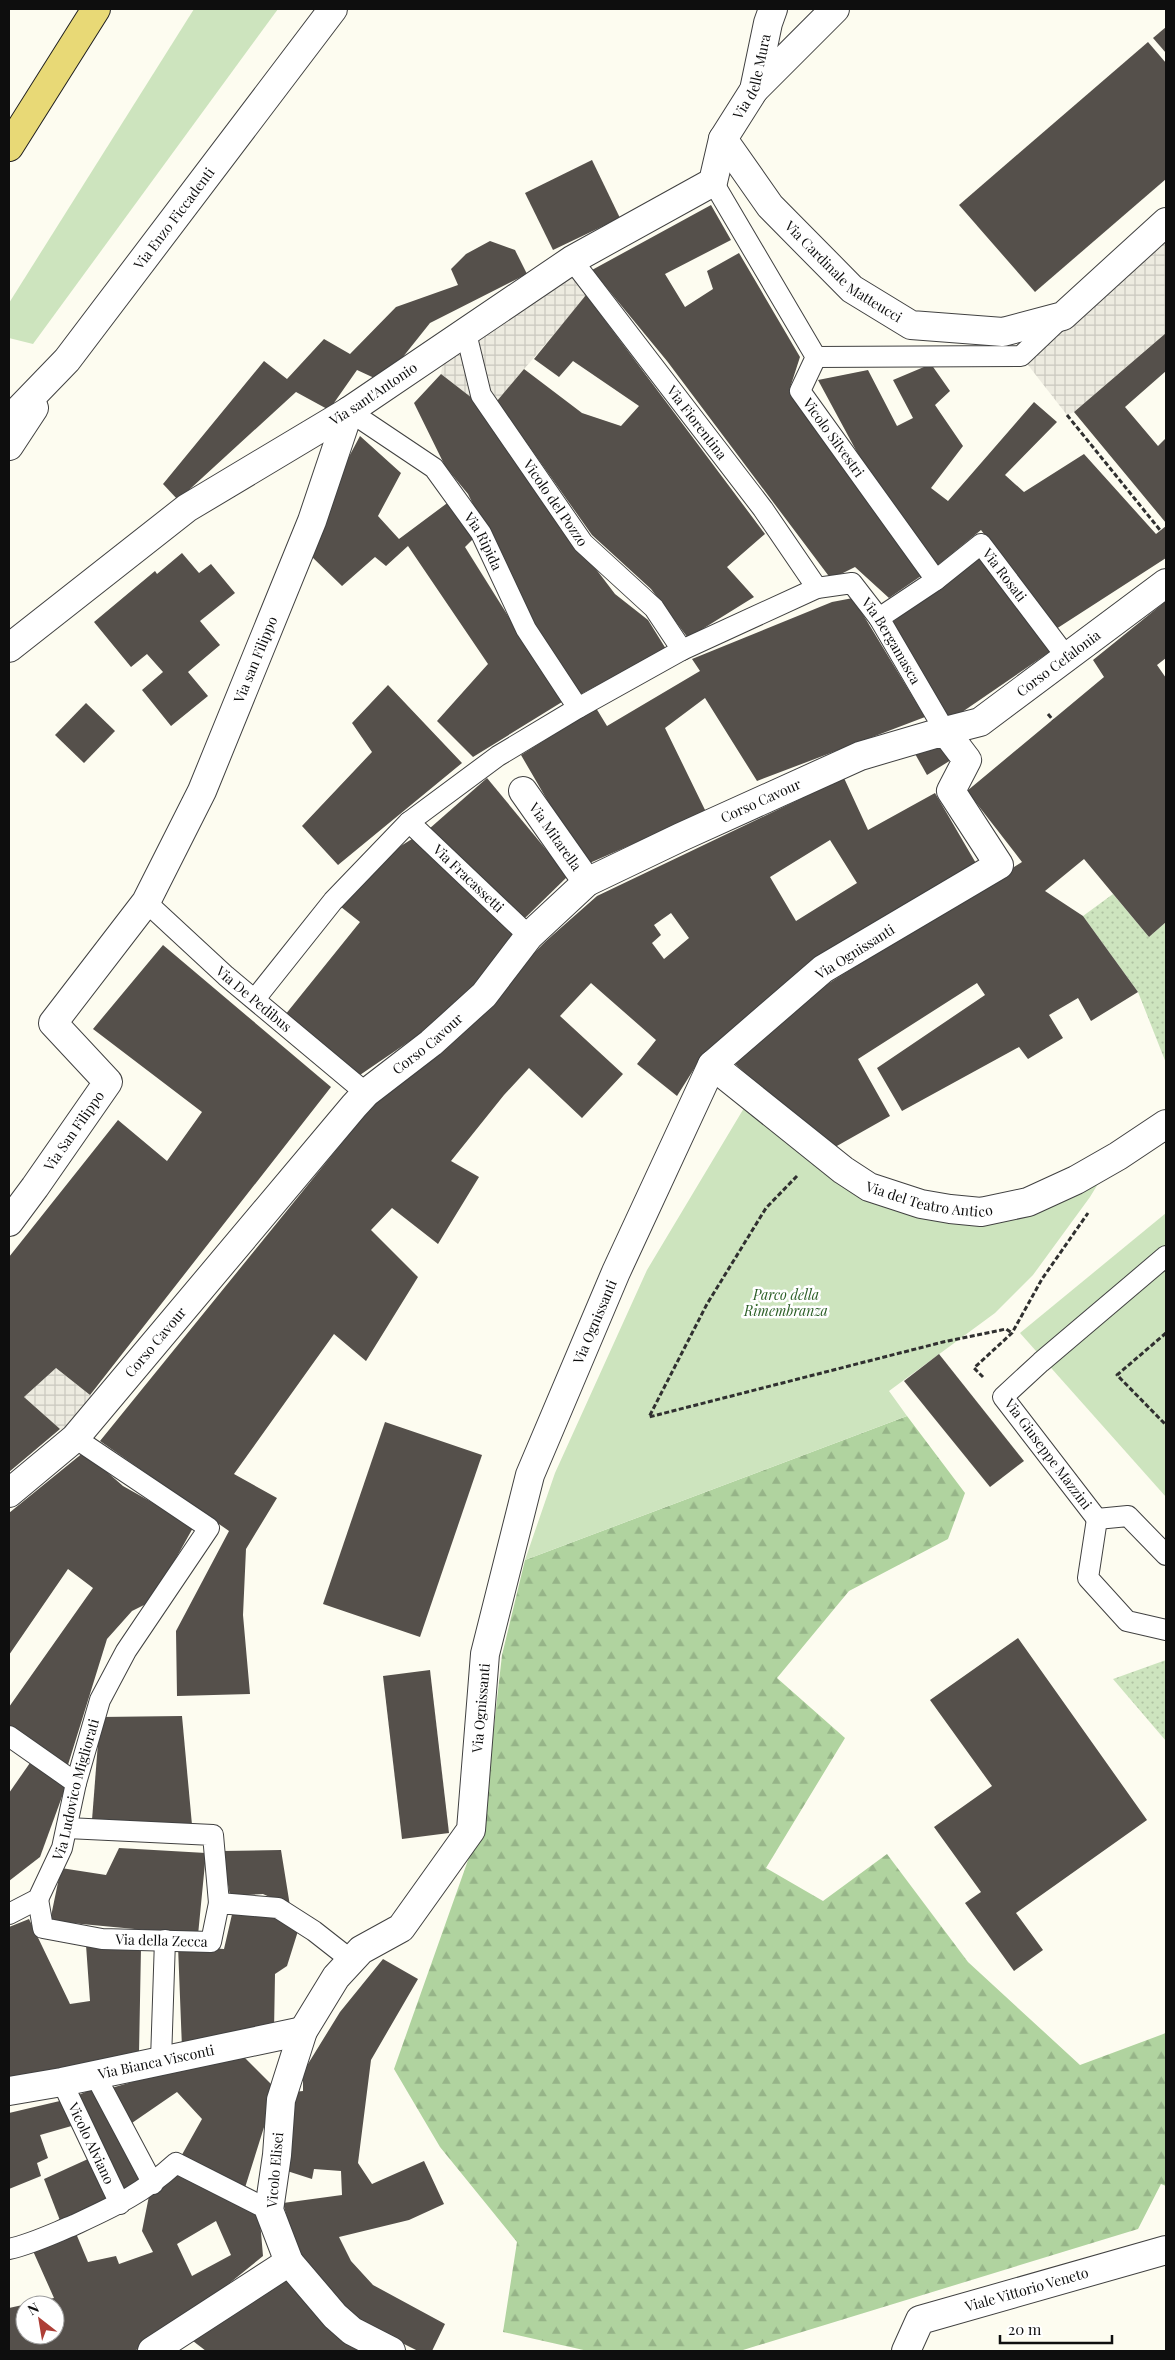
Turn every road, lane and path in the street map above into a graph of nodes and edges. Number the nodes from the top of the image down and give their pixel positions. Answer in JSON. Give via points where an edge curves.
{"nodes":[{"id":1,"x":96,"y":9,"type":"edge"},
{"id":2,"x":333,"y":9,"type":"edge"},
{"id":3,"x":773,"y":9,"type":"edge"},
{"id":4,"x":835,"y":9,"type":"edge"},
{"id":5,"x":754,"y":90,"type":"junction"},
{"id":6,"x":723,"y":140,"type":"junction"},
{"id":7,"x":9,"y":148,"type":"edge"},
{"id":8,"x":713,"y":182,"type":"junction"},
{"id":9,"x":1166,"y":222,"type":"edge"},
{"id":10,"x":572,"y":260,"type":"junction"},
{"id":11,"x":1063,"y":316,"type":"junction"},
{"id":12,"x":466,"y":333,"type":"junction"},
{"id":13,"x":816,"y":357,"type":"junction"},
{"id":14,"x":67,"y":360,"type":"junction"},
{"id":15,"x":349,"y":411,"type":"junction"},
{"id":16,"x":1067,"y":415,"type":"dead end"},
{"id":17,"x":9,"y":420,"type":"edge"},
{"id":18,"x":9,"y":446,"type":"edge"},
{"id":19,"x":1160,"y":530,"type":"dead end"},
{"id":20,"x":936,"y":580,"type":"junction"},
{"id":21,"x":1166,"y":583,"type":"edge"},
{"id":22,"x":817,"y":588,"type":"junction"},
{"id":23,"x":879,"y":618,"type":"junction"},
{"id":24,"x":9,"y":648,"type":"edge"},
{"id":25,"x":682,"y":650,"type":"junction"},
{"id":26,"x":1068,"y":658,"type":"junction"},
{"id":27,"x":578,"y":708,"type":"junction"},
{"id":28,"x":945,"y":731,"type":"junction"},
{"id":29,"x":523,"y":791,"type":"dead end"},
{"id":30,"x":409,"y":822,"type":"junction"},
{"id":31,"x":587,"y":882,"type":"junction"},
{"id":32,"x":146,"y":902,"type":"junction"},
{"id":33,"x":529,"y":936,"type":"junction"},
{"id":34,"x":255,"y":1000,"type":"junction"},
{"id":35,"x":712,"y":1065,"type":"junction"},
{"id":36,"x":366,"y":1093,"type":"junction"},
{"id":37,"x":1166,"y":1124,"type":"edge"},
{"id":38,"x":820,"y":1152,"type":"junction"},
{"id":39,"x":1092,"y":1207,"type":"dead end"},
{"id":40,"x":9,"y":1222,"type":"edge"},
{"id":41,"x":1166,"y":1256,"type":"edge"},
{"id":42,"x":1166,"y":1332,"type":"edge"},
{"id":43,"x":1012,"y":1333,"type":"junction"},
{"id":44,"x":1003,"y":1396,"type":"junction"},
{"id":45,"x":1166,"y":1426,"type":"edge"},
{"id":46,"x":75,"y":1438,"type":"junction"},
{"id":47,"x":9,"y":1493,"type":"edge"},
{"id":48,"x":1097,"y":1519,"type":"junction"},
{"id":49,"x":1166,"y":1555,"type":"edge"},
{"id":50,"x":1166,"y":1630,"type":"edge"},
{"id":51,"x":9,"y":1736,"type":"edge"},
{"id":52,"x":76,"y":1783,"type":"junction"},
{"id":53,"x":67,"y":1828,"type":"junction"},
{"id":54,"x":38,"y":1899,"type":"junction"},
{"id":55,"x":219,"y":1903,"type":"junction"},
{"id":56,"x":9,"y":1914,"type":"edge"},
{"id":57,"x":165,"y":1940,"type":"junction"},
{"id":58,"x":351,"y":1960,"type":"junction"},
{"id":59,"x":303,"y":2031,"type":"junction"},
{"id":60,"x":161,"y":2060,"type":"junction"},
{"id":61,"x":96,"y":2074,"type":"junction"},
{"id":62,"x":62,"y":2082,"type":"junction"},
{"id":63,"x":9,"y":2091,"type":"edge"},
{"id":64,"x":153,"y":2184,"type":"junction"},
{"id":65,"x":120,"y":2204,"type":"junction"},
{"id":66,"x":269,"y":2210,"type":"junction"},
{"id":67,"x":9,"y":2249,"type":"edge"},
{"id":68,"x":1166,"y":2250,"type":"edge"},
{"id":69,"x":289,"y":2262,"type":"junction"},
{"id":70,"x":152,"y":2351,"type":"edge"},
{"id":71,"x":390,"y":2351,"type":"edge"},
{"id":72,"x":906,"y":2351,"type":"edge"}],
"edges":[{"from":1,"to":7,"type":"main road"},
{"from":2,"to":14,"type":"street","name":"Via Enzo Ficcadenti"},
{"from":3,"to":5,"type":"street","name":"Via delle Mura"},
{"from":4,"to":5,"type":"street"},
{"from":5,"to":6,"type":"street","name":"Via delle Mura"},
{"from":6,"to":8,"type":"street"},
{"from":6,"to":11,"type":"street","name":"Via Cardinale Matteucci","via":[[770,206],[852,289],[911,326],[1004,332]]},
{"from":8,"to":10,"type":"street","name":"Via sant'Antonio"},
{"from":8,"to":13,"type":"lane"},
{"from":9,"to":11,"type":"street"},
{"from":10,"to":12,"type":"street","name":"Via sant'Antonio"},
{"from":10,"to":22,"type":"lane","name":"Via Fiorentina","via":[[763,509]]},
{"from":11,"to":13,"type":"lane","via":[[1021,356]]},
{"from":12,"to":15,"type":"street","name":"Via sant'Antonio"},
{"from":12,"to":25,"type":"lane","name":"Vicolo del Pozzo","via":[[481,394],[584,543],[654,608]]},
{"from":13,"to":20,"type":"lane","name":"Vicolo Silvestri","via":[[800,390]]},
{"from":14,"to":17,"type":"street","name":"Via Enzo Ficcadenti"},
{"from":14,"to":18,"type":"street"},
{"from":15,"to":24,"type":"street","name":"Via sant'Antonio","via":[[187,508]]},
{"from":15,"to":27,"type":"lane","name":"Via Ripida","via":[[434,468],[481,533],[526,628]]},
{"from":15,"to":32,"type":"street","name":"Via san Filippo","via":[[312,521],[202,791]]},
{"from":16,"to":19,"type":"path"},
{"from":20,"to":23,"type":"lane","name":"Via Rosati"},
{"from":20,"to":26,"type":"lane","name":"Via Rosati","via":[[981,544]]},
{"from":21,"to":26,"type":"street","name":"Corso Cefalonia"},
{"from":22,"to":23,"type":"lane","name":"Via Bergamasca","via":[[852,583]]},
{"from":22,"to":25,"type":"lane"},
{"from":23,"to":28,"type":"lane","name":"Via Bergamasca"},
{"from":25,"to":27,"type":"lane"},
{"from":26,"to":28,"type":"street","name":"Corso Cefalonia","via":[[980,722]]},
{"from":27,"to":30,"type":"lane","via":[[498,756]]},
{"from":28,"to":31,"type":"street","name":"Corso Cavour","via":[[860,756]]},
{"from":28,"to":35,"type":"street","name":"Via Ognissanti","via":[[967,760],[950,791],[999,865],[823,969]]},
{"from":29,"to":31,"type":"street","name":"Via Mitarella"},
{"from":30,"to":33,"type":"lane","name":"Via Fracassetti"},
{"from":30,"to":34,"type":"lane","via":[[333,901]]},
{"from":31,"to":33,"type":"street","name":"Corso Cavour"},
{"from":32,"to":34,"type":"lane","name":"Via De Pedibus"},
{"from":32,"to":40,"type":"street","name":"Via San Filippo","via":[[53,1023],[108,1082]]},
{"from":33,"to":36,"type":"street","name":"Corso Cavour","via":[[484,995],[431,1043]]},
{"from":34,"to":36,"type":"lane","name":"Via De Pedibus"},
{"from":35,"to":38,"type":"street","name":"Via del Teatro Antico"},
{"from":35,"to":58,"type":"street","name":"Via Ognissanti","via":[[616,1272],[530,1475],[485,1654],[471,1830],[401,1928],[361,1950]]},
{"from":36,"to":46,"type":"street","name":"Corso Cavour"},
{"from":37,"to":38,"type":"street","name":"Via del Teatro Antico","via":[[1118,1156],[1050,1193],[1020,1204],[981,1212],[921,1204],[889,1195],[870,1187]]},
{"from":38,"to":43,"type":"path","via":[[766,1208],[706,1304],[650,1417],[943,1342],[1006,1329]]},
{"from":39,"to":43,"type":"path","via":[[1042,1279]]},
{"from":41,"to":44,"type":"lane","name":"Via Giuseppe Mazzini"},
{"from":42,"to":45,"type":"path","via":[[1117,1375]]},
{"from":43,"to":44,"type":"path","via":[[974,1368]]},
{"from":44,"to":48,"type":"lane","name":"Via Giuseppe Mazzini"},
{"from":46,"to":47,"type":"street","name":"Corso Cavour"},
{"from":46,"to":52,"type":"lane","name":"Via Ludovico Migliorati","via":[[209,1528],[126,1651],[100,1700]]},
{"from":48,"to":49,"type":"lane","name":"Via Giuseppe Mazzini","via":[[1128,1516]]},
{"from":48,"to":50,"type":"lane","via":[[1088,1578],[1128,1621]]},
{"from":51,"to":52,"type":"lane"},
{"from":52,"to":53,"type":"lane","name":"Via Ludovico Migliorati"},
{"from":53,"to":54,"type":"lane","name":"Via Ludovico Migliorati","via":[[62,1848]]},
{"from":53,"to":55,"type":"lane","via":[[213,1835]]},
{"from":54,"to":56,"type":"lane"},
{"from":54,"to":57,"type":"lane","name":"Via della Zecca","via":[[43,1928],[102,1939]]},
{"from":55,"to":57,"type":"lane","name":"Via della Zecca","via":[[211,1942]]},
{"from":55,"to":58,"type":"lane","via":[[278,1908]]},
{"from":57,"to":60,"type":"lane"},
{"from":58,"to":59,"type":"street","name":"Via Ognissanti","via":[[336,1977]]},
{"from":59,"to":60,"type":"street","name":"Via Bianca Visconti"},
{"from":59,"to":66,"type":"street","name":"Vicolo Elisei","via":[[281,2100]]},
{"from":60,"to":61,"type":"street","name":"Via Bianca Visconti"},
{"from":61,"to":62,"type":"street","name":"Via Bianca Visconti"},
{"from":61,"to":64,"type":"lane"},
{"from":62,"to":63,"type":"street","name":"Via Bianca Visconti"},
{"from":62,"to":65,"type":"lane","name":"Vicolo Alviano"},
{"from":64,"to":65,"type":"lane"},
{"from":64,"to":66,"type":"lane","via":[[176,2162]]},
{"from":65,"to":67,"type":"lane","via":[[30,2244]]},
{"from":66,"to":69,"type":"street","name":"Vicolo Elisei"},
{"from":68,"to":72,"type":"street","name":"Viale Vittorio Veneto","via":[[920,2320]]},
{"from":69,"to":70,"type":"street"},
{"from":69,"to":71,"type":"street","name":"Vicolo Elisei","via":[[352,2331]]}]}
